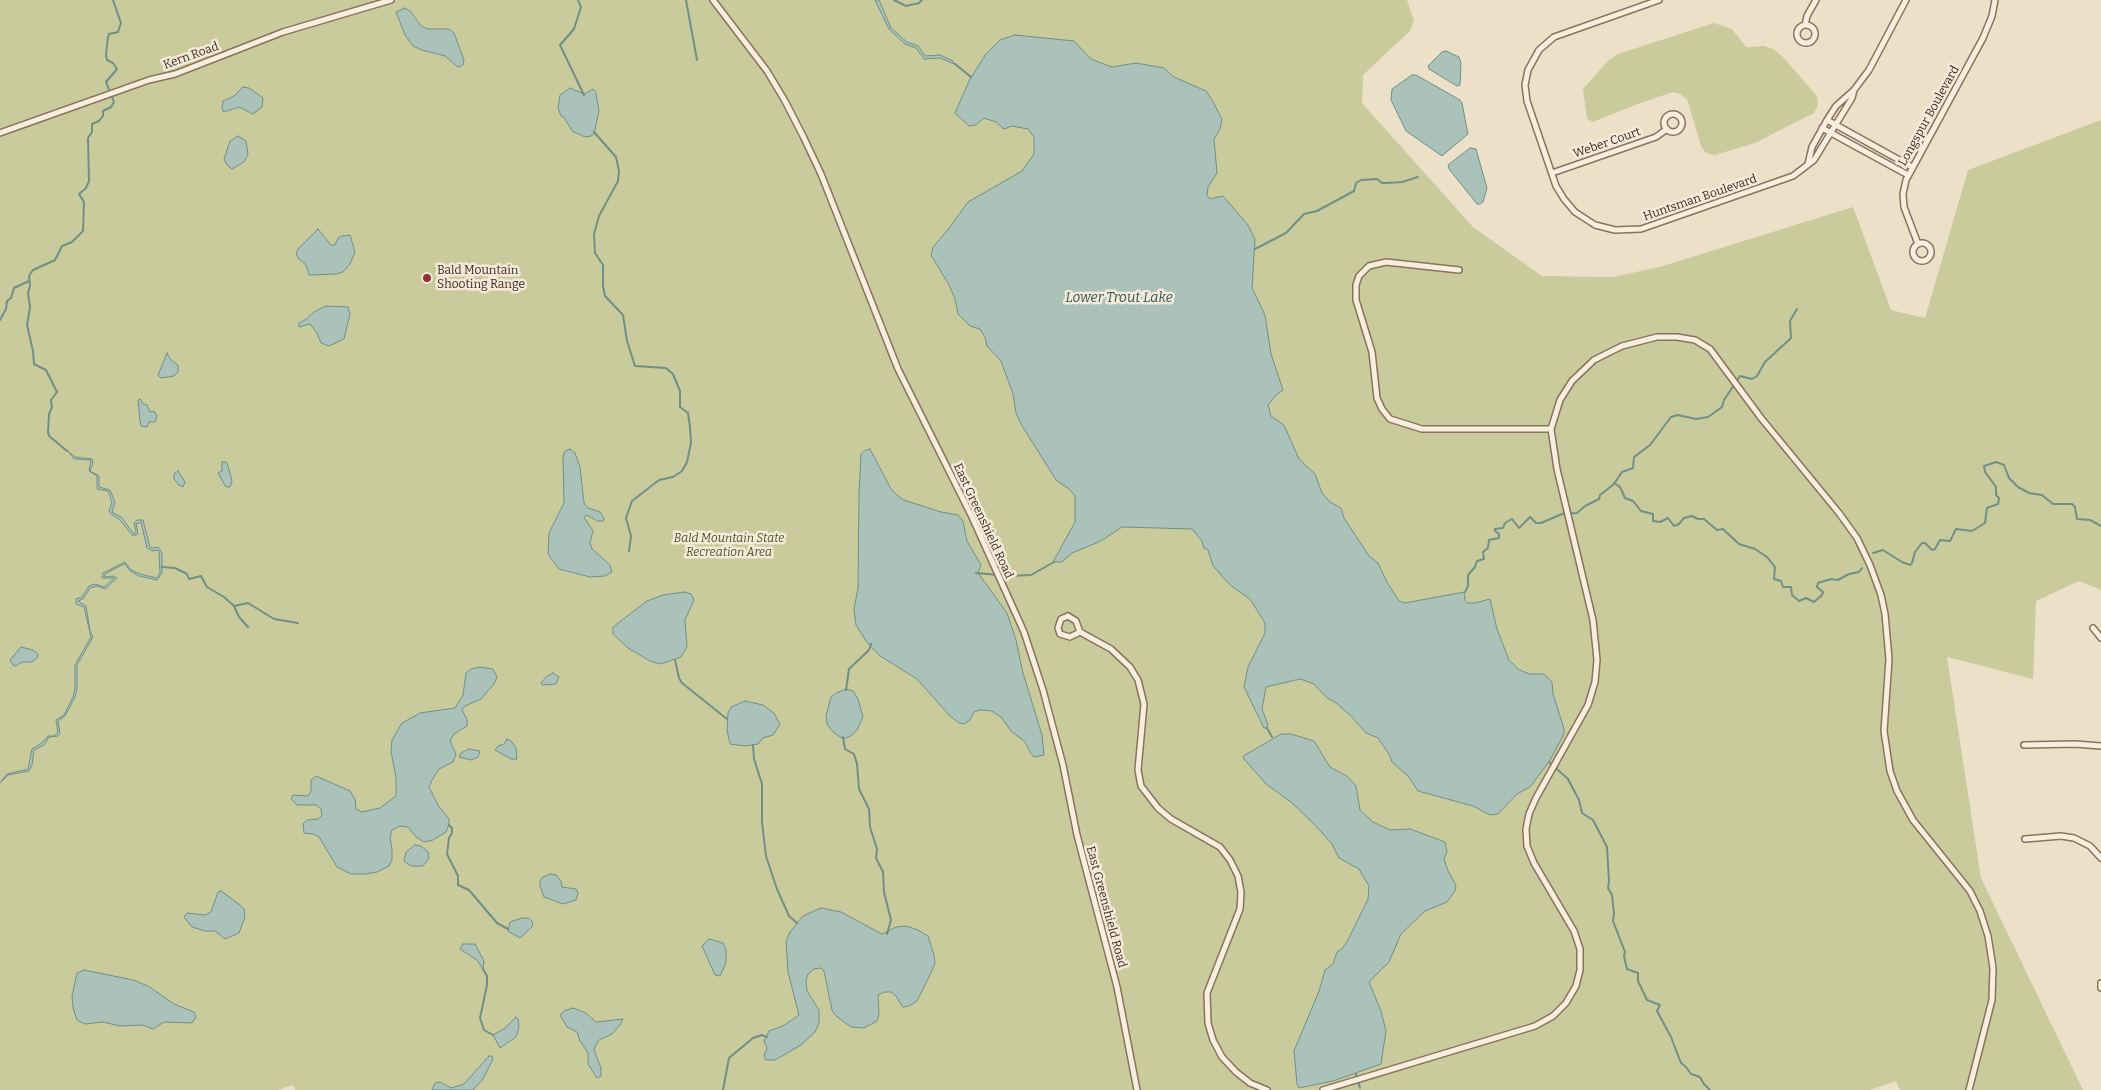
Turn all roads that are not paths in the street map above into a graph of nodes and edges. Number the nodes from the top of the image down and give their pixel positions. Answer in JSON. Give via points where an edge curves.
{"nodes":[{"id":1,"x":391,"y":0,"type":"edge"},
{"id":2,"x":713,"y":0,"type":"edge"},
{"id":3,"x":1659,"y":0,"type":"edge"},
{"id":4,"x":1816,"y":0,"type":"edge"},
{"id":5,"x":1906,"y":0,"type":"edge"},
{"id":6,"x":1995,"y":0,"type":"edge"},
{"id":7,"x":1805,"y":25,"type":"dead end"},
{"id":8,"x":1854,"y":90,"type":"junction"},
{"id":9,"x":1827,"y":120,"type":"junction"},
{"id":10,"x":1834,"y":124,"type":"junction"},
{"id":11,"x":1822,"y":128,"type":"junction"},
{"id":12,"x":1667,"y":130,"type":"dead end"},
{"id":13,"x":1830,"y":132,"type":"junction"},
{"id":14,"x":0,"y":134,"type":"edge"},
{"id":15,"x":1808,"y":164,"type":"junction"},
{"id":16,"x":1912,"y":167,"type":"junction"},
{"id":17,"x":1552,"y":173,"type":"junction"},
{"id":18,"x":1908,"y":175,"type":"junction"},
{"id":19,"x":1918,"y":244,"type":"dead end"},
{"id":20,"x":1459,"y":270,"type":"dead end"},
{"id":21,"x":1551,"y":429,"type":"junction"},
{"id":22,"x":2093,"y":628,"type":"dead end"},
{"id":23,"x":1080,"y":632,"type":"junction"},
{"id":24,"x":2101,"y":638,"type":"edge"},
{"id":25,"x":2024,"y":745,"type":"dead end"},
{"id":26,"x":2101,"y":746,"type":"edge"},
{"id":27,"x":2025,"y":839,"type":"dead end"},
{"id":28,"x":2101,"y":858,"type":"edge"},
{"id":29,"x":2101,"y":983,"type":"edge"},
{"id":30,"x":2101,"y":988,"type":"edge"},
{"id":31,"x":1137,"y":1090,"type":"edge"},
{"id":32,"x":1267,"y":1090,"type":"edge"},
{"id":33,"x":1323,"y":1090,"type":"edge"},
{"id":34,"x":1969,"y":1090,"type":"edge"}],
"edges":[{"from":1,"to":14,"type":"street","name":"Kern Road","via":[[283,32],[175,74],[149,80]]},
{"from":2,"to":31,"type":"street","name":"East Greenshield Road","via":[[767,71],[803,136],[898,369],[972,517],[1024,632],[1063,764],[1077,836],[1117,987]]},
{"from":3,"to":17,"type":"street","name":"Huntsman Boulevard","via":[[1559,35],[1535,54],[1528,70],[1525,91]]},
{"from":4,"to":7,"type":"street"},
{"from":5,"to":8,"type":"street","via":[[1869,70]]},
{"from":6,"to":16,"type":"street","name":"Longspur Boulevard","via":[[1983,38]]},
{"from":8,"to":9,"type":"street","via":[[1840,101]]},
{"from":8,"to":10,"type":"street","name":"Huntsman Boulevard"},
{"from":9,"to":10,"type":"street"},
{"from":9,"to":11,"type":"street"},
{"from":10,"to":13,"type":"street","name":"Huntsman Boulevard"},
{"from":10,"to":16,"type":"street"},
{"from":11,"to":13,"type":"street"},
{"from":11,"to":15,"type":"street"},
{"from":12,"to":17,"type":"street","name":"Weber Court"},
{"from":13,"to":15,"type":"street","name":"Huntsman Boulevard","via":[[1814,160]]},
{"from":13,"to":18,"type":"street"},
{"from":15,"to":17,"type":"street","name":"Huntsman Boulevard","via":[[1787,179],[1628,231],[1602,228],[1582,217],[1564,199]]},
{"from":16,"to":18,"type":"street","name":"Longspur Boulevard"},
{"from":18,"to":19,"type":"street","name":"Longspur Boulevard","via":[[1903,194],[1904,207]]},
{"from":20,"to":21,"type":"street","via":[[1386,262],[1369,266],[1359,276],[1356,300],[1372,352],[1377,398],[1382,409],[1390,419],[1422,429]]},
{"from":21,"to":33,"type":"street","via":[[1557,469],[1593,620],[1597,660],[1588,705],[1536,798],[1526,829],[1527,846],[1534,863],[1574,931],[1580,949],[1576,986],[1553,1016],[1535,1026]]},
{"from":21,"to":34,"type":"street","via":[[1560,400],[1572,381],[1594,360],[1622,346],[1657,337],[1695,340],[1710,349],[1857,538],[1870,565],[1885,614],[1889,659],[1884,731],[1890,771],[1912,820],[1970,891],[1988,936],[1993,968],[1992,1000]]},
{"from":22,"to":24,"type":"street"},
{"from":23,"to":23,"type":"street","via":[[1074,618],[1064,617],[1059,621],[1058,631],[1063,636],[1070,637]]},
{"from":23,"to":32,"type":"street","via":[[1111,649],[1130,667],[1138,680],[1144,704],[1138,770],[1141,786],[1158,808],[1220,847],[1238,876],[1240,909],[1207,993],[1208,1023],[1222,1057],[1250,1083]]},
{"from":25,"to":26,"type":"street"},
{"from":27,"to":28,"type":"street","via":[[2074,838],[2090,846]]},
{"from":29,"to":30,"type":"street"}]}
